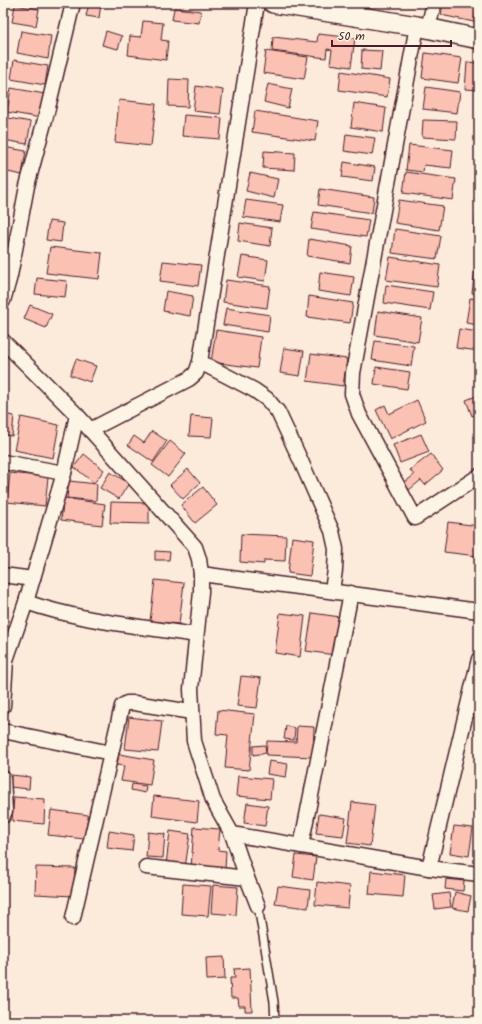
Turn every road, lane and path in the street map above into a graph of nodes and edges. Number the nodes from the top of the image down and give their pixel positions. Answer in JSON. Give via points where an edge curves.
{"nodes":[{"id":1,"x":73,"y":3,"type":"edge"},
{"id":2,"x":257,"y":3,"type":"edge"},
{"id":3,"x":273,"y":3,"type":"edge"},
{"id":4,"x":434,"y":3,"type":"edge"},
{"id":5,"x":422,"y":27,"type":"junction"},
{"id":6,"x":479,"y":39,"type":"edge"},
{"id":7,"x":3,"y":301,"type":"edge"},
{"id":8,"x":3,"y":341,"type":"edge"},
{"id":9,"x":200,"y":362,"type":"junction"},
{"id":10,"x":77,"y":415,"type":"junction"},
{"id":11,"x":90,"y":430,"type":"junction"},
{"id":12,"x":3,"y":462,"type":"edge"},
{"id":13,"x":64,"y":473,"type":"junction"},
{"id":14,"x":479,"y":476,"type":"edge"},
{"id":15,"x":201,"y":574,"type":"junction"},
{"id":16,"x":3,"y":575,"type":"edge"},
{"id":17,"x":33,"y":579,"type":"junction"},
{"id":18,"x":332,"y":591,"type":"junction"},
{"id":19,"x":351,"y":593,"type":"junction"},
{"id":20,"x":26,"y":602,"type":"junction"},
{"id":21,"x":479,"y":611,"type":"edge"},
{"id":22,"x":196,"y":635,"type":"junction"},
{"id":23,"x":479,"y":659,"type":"edge"},
{"id":24,"x":4,"y":660,"type":"edge"},
{"id":25,"x":3,"y":706,"type":"edge"},
{"id":26,"x":192,"y":712,"type":"junction"},
{"id":27,"x":3,"y":731,"type":"edge"},
{"id":28,"x":111,"y":753,"type":"junction"},
{"id":29,"x":3,"y":778,"type":"edge"},
{"id":30,"x":4,"y":813,"type":"edge"},
{"id":31,"x":232,"y":834,"type":"junction"},
{"id":32,"x":301,"y":846,"type":"junction"},
{"id":33,"x":146,"y":867,"type":"dead end"},
{"id":34,"x":429,"y":868,"type":"junction"},
{"id":35,"x":479,"y":874,"type":"edge"},
{"id":36,"x":247,"y":878,"type":"junction"},
{"id":37,"x":258,"y":906,"type":"joint"},
{"id":38,"x":73,"y":918,"type":"dead end"},
{"id":39,"x":275,"y":1021,"type":"edge"}],
"edges":[{"from":1,"to":7,"type":"street","via":[[27,186]]},
{"from":2,"to":9,"type":"street"},
{"from":3,"to":5,"type":"main road"},
{"from":4,"to":5,"type":"street"},
{"from":5,"to":6,"type":"main road"},
{"from":5,"to":14,"type":"street","via":[[353,373],[352,394],[359,414],[415,518]]},
{"from":8,"to":10,"type":"street"},
{"from":9,"to":11,"type":"street","via":[[196,373],[189,380]]},
{"from":9,"to":18,"type":"street","via":[[254,390],[267,399],[278,412],[332,531],[336,549],[336,570]]},
{"from":10,"to":11,"type":"street"},
{"from":10,"to":13,"type":"street"},
{"from":11,"to":15,"type":"street","via":[[195,547]]},
{"from":12,"to":13,"type":"street"},
{"from":13,"to":17,"type":"street"},
{"from":15,"to":18,"type":"street"},
{"from":15,"to":22,"type":"street"},
{"from":16,"to":17,"type":"street"},
{"from":17,"to":20,"type":"street"},
{"from":18,"to":19,"type":"street"},
{"from":19,"to":21,"type":"street"},
{"from":19,"to":32,"type":"street"},
{"from":20,"to":22,"type":"street","via":[[80,617]]},
{"from":20,"to":24,"type":"street"},
{"from":22,"to":26,"type":"street","via":[[191,689]]},
{"from":23,"to":34,"type":"street"},
{"from":24,"to":25,"type":"street"},
{"from":26,"to":28,"type":"street","via":[[127,703],[122,706],[120,712]]},
{"from":26,"to":31,"type":"street","via":[[194,741],[213,800]]},
{"from":27,"to":28,"type":"street"},
{"from":28,"to":38,"type":"street"},
{"from":29,"to":30,"type":"street"},
{"from":31,"to":32,"type":"street"},
{"from":31,"to":36,"type":"street"},
{"from":32,"to":34,"type":"street"},
{"from":33,"to":36,"type":"street"},
{"from":34,"to":35,"type":"street"},
{"from":36,"to":37,"type":"street"},
{"from":37,"to":39,"type":"lane"}]}
